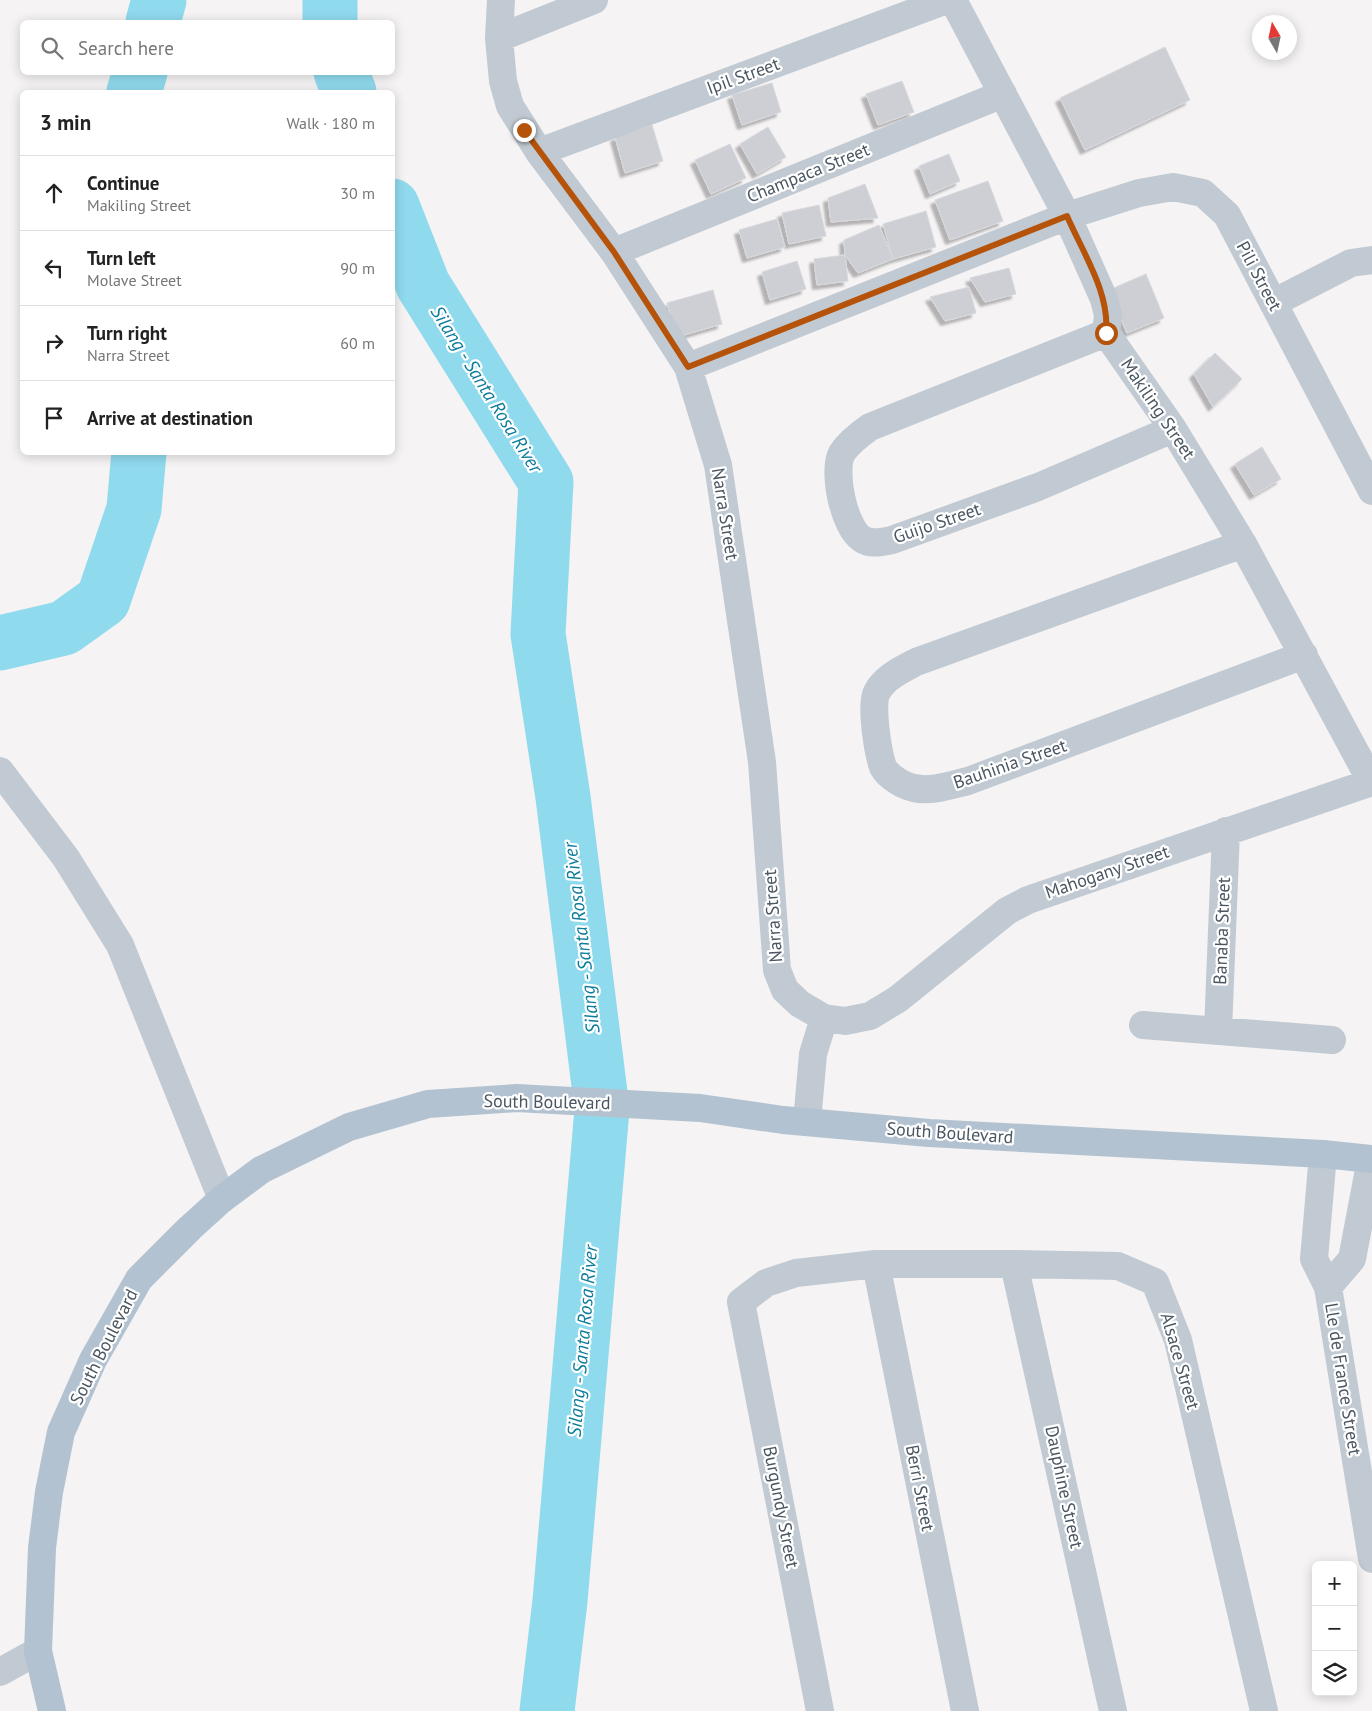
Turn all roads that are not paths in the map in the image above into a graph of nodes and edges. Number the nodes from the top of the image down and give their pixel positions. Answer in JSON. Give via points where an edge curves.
{"nodes":[{"id":1,"x":501,"y":0,"type":"edge"},
{"id":2,"x":594,"y":0,"type":"edge"},
{"id":3,"x":947,"y":0,"type":"edge"},
{"id":4,"x":953,"y":0,"type":"edge"},
{"id":5,"x":499,"y":38,"type":"junction"},
{"id":6,"x":1003,"y":94,"type":"junction"},
{"id":7,"x":539,"y":152,"type":"junction"},
{"id":8,"x":1067,"y":216,"type":"junction"},
{"id":9,"x":614,"y":252,"type":"junction"},
{"id":10,"x":1372,"y":260,"type":"edge"},
{"id":11,"x":1273,"y":303,"type":"junction"},
{"id":12,"x":1106,"y":333,"type":"junction"},
{"id":13,"x":688,"y":367,"type":"junction"},
{"id":14,"x":1174,"y":429,"type":"junction"},
{"id":15,"x":1372,"y":491,"type":"edge"},
{"id":16,"x":1243,"y":544,"type":"junction"},
{"id":17,"x":1304,"y":656,"type":"junction"},
{"id":18,"x":0,"y":771,"type":"edge"},
{"id":19,"x":1372,"y":782,"type":"edge"},
{"id":20,"x":1226,"y":831,"type":"junction"},
{"id":21,"x":870,"y":1016,"type":"joint"},
{"id":22,"x":824,"y":1018,"type":"junction"},
{"id":23,"x":1143,"y":1025,"type":"dead end"},
{"id":24,"x":1218,"y":1031,"type":"junction"},
{"id":25,"x":1332,"y":1040,"type":"dead end"},
{"id":26,"x":807,"y":1122,"type":"junction"},
{"id":27,"x":1323,"y":1154,"type":"junction"},
{"id":28,"x":1371,"y":1159,"type":"edge"},
{"id":29,"x":222,"y":1199,"type":"junction"},
{"id":30,"x":876,"y":1264,"type":"junction"},
{"id":31,"x":1014,"y":1264,"type":"junction"},
{"id":32,"x":1328,"y":1287,"type":"junction"},
{"id":33,"x":741,"y":1302,"type":"joint"},
{"id":34,"x":1372,"y":1559,"type":"edge"},
{"id":35,"x":38,"y":1651,"type":"junction"},
{"id":36,"x":0,"y":1672,"type":"edge"},
{"id":37,"x":52,"y":1711,"type":"edge"},
{"id":38,"x":820,"y":1711,"type":"edge"},
{"id":39,"x":965,"y":1711,"type":"edge"},
{"id":40,"x":1113,"y":1711,"type":"edge"},
{"id":41,"x":1264,"y":1711,"type":"edge"}],
"edges":[{"from":1,"to":5,"type":"street","name":"Narra Street"},
{"from":2,"to":5,"type":"street"},
{"from":3,"to":7,"type":"street","name":"Ipil Street"},
{"from":4,"to":6,"type":"street"},
{"from":5,"to":7,"type":"street","name":"Narra Street","via":[[503,81],[510,106]]},
{"from":6,"to":8,"type":"street"},
{"from":6,"to":9,"type":"street","name":"Champaca Street"},
{"from":7,"to":9,"type":"street","name":"Narra Street"},
{"from":8,"to":11,"type":"street","name":"Pili Street","via":[[1139,193],[1173,187],[1203,193],[1227,216]]},
{"from":8,"to":12,"type":"street","via":[[1104,299],[1108,315]]},
{"from":8,"to":13,"type":"street","name":"Pili Street"},
{"from":9,"to":13,"type":"street","name":"Narra Street"},
{"from":10,"to":11,"type":"street","via":[[1351,263]]},
{"from":11,"to":15,"type":"street","name":"Pili Street"},
{"from":12,"to":14,"type":"street","name":"Makiling Street"},
{"from":12,"to":14,"type":"street","name":"Guijo Street","via":[[870,427],[854,438],[842,453],[837,468],[838,483],[855,533],[863,540],[876,543],[892,540],[1038,487]]},
{"from":13,"to":22,"type":"street","name":"Narra Street","via":[[720,474],[762,762],[777,970],[785,990],[800,1004]]},
{"from":14,"to":16,"type":"street","name":"Makiling Street"},
{"from":16,"to":17,"type":"street","name":"Makiling Street"},
{"from":16,"to":17,"type":"street","name":"Bauhinia Street","via":[[916,662],[897,672],[876,692],[872,709],[884,768],[896,780],[914,788],[968,782]]},
{"from":17,"to":19,"type":"street","name":"Makiling Street"},
{"from":18,"to":29,"type":"street","via":[[66,858],[120,945]]},
{"from":19,"to":20,"type":"street","name":"Mahogany Street"},
{"from":20,"to":21,"type":"street","name":"Mahogany Street","via":[[1007,910],[898,999]]},
{"from":20,"to":24,"type":"street","name":"Banaba Street"},
{"from":21,"to":22,"type":"street","name":"Narra Street","via":[[845,1021]]},
{"from":22,"to":26,"type":"street","via":[[813,1054]]},
{"from":23,"to":24,"type":"street"},
{"from":24,"to":25,"type":"street"},
{"from":26,"to":27,"type":"main road","name":"South Boulevard"},
{"from":26,"to":29,"type":"main road","name":"South Boulevard","via":[[700,1108],[518,1098],[428,1104],[348,1127],[261,1170]]},
{"from":27,"to":28,"type":"main road","name":"South Boulevard"},
{"from":27,"to":32,"type":"street","name":"Lle de France Street","via":[[1314,1259]]},
{"from":28,"to":32,"type":"street","name":"Lle de France Street","via":[[1352,1259]]},
{"from":29,"to":35,"type":"main road","name":"South Boulevard","via":[[139,1279],[92,1360],[61,1432],[42,1548]]},
{"from":30,"to":31,"type":"street","name":"Alsace Street"},
{"from":30,"to":33,"type":"street","name":"Alsace Street","via":[[796,1273],[766,1283]]},
{"from":30,"to":39,"type":"street","name":"Berri Street"},
{"from":31,"to":40,"type":"street","name":"Dauphine Street"},
{"from":31,"to":41,"type":"street","name":"Alsace Street","via":[[1118,1266],[1155,1282],[1178,1340]]},
{"from":32,"to":34,"type":"street","name":"Lle de France Street"},
{"from":33,"to":38,"type":"street","name":"Burgundy Street"},
{"from":35,"to":36,"type":"street"},
{"from":35,"to":37,"type":"main road","name":"South Boulevard"}]}
